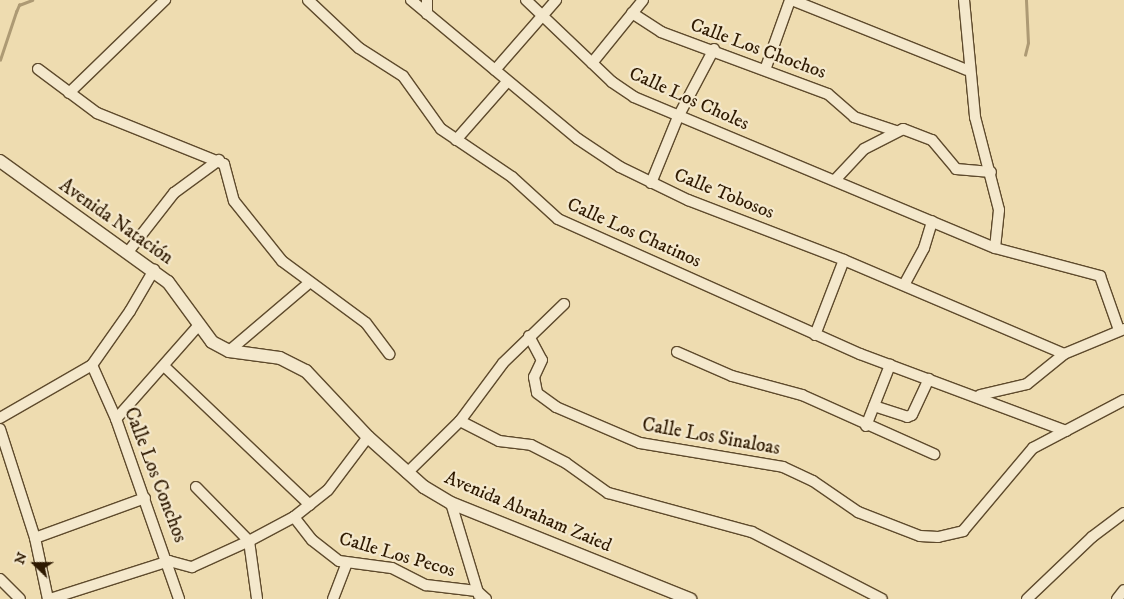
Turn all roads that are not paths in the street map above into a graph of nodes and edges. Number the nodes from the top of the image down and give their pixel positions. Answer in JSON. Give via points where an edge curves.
{"nodes":[{"id":1,"x":164,"y":0,"type":"edge"},
{"id":2,"x":308,"y":0,"type":"edge"},
{"id":3,"x":411,"y":0,"type":"edge"},
{"id":4,"x":428,"y":0,"type":"edge"},
{"id":5,"x":526,"y":0,"type":"edge"},
{"id":6,"x":556,"y":0,"type":"edge"},
{"id":7,"x":643,"y":0,"type":"edge"},
{"id":8,"x":791,"y":0,"type":"edge"},
{"id":9,"x":964,"y":0,"type":"edge"},
{"id":10,"x":632,"y":13,"type":"junction"},
{"id":11,"x":427,"y":14,"type":"junction"},
{"id":12,"x":543,"y":14,"type":"junction"},
{"id":13,"x":714,"y":49,"type":"junction"},
{"id":14,"x":592,"y":63,"type":"junction"},
{"id":15,"x":38,"y":69,"type":"dead end"},
{"id":16,"x":495,"y":70,"type":"junction"},
{"id":17,"x":765,"y":70,"type":"junction"},
{"id":18,"x":968,"y":70,"type":"junction"},
{"id":19,"x":507,"y":82,"type":"junction"},
{"id":20,"x":69,"y":93,"type":"junction"},
{"id":21,"x":678,"y":117,"type":"junction"},
{"id":22,"x":896,"y":131,"type":"junction"},
{"id":23,"x":456,"y":140,"type":"junction"},
{"id":24,"x":219,"y":160,"type":"junction"},
{"id":25,"x":0,"y":161,"type":"edge"},
{"id":26,"x":991,"y":172,"type":"junction"},
{"id":27,"x":835,"y":180,"type":"junction"},
{"id":28,"x":651,"y":183,"type":"junction"},
{"id":29,"x":932,"y":221,"type":"junction"},
{"id":30,"x":995,"y":248,"type":"junction"},
{"id":31,"x":128,"y":252,"type":"junction"},
{"id":32,"x":844,"y":260,"type":"junction"},
{"id":33,"x":154,"y":270,"type":"junction"},
{"id":34,"x":309,"y":283,"type":"junction"},
{"id":35,"x":904,"y":285,"type":"junction"},
{"id":36,"x":564,"y":304,"type":"dead end"},
{"id":37,"x":199,"y":325,"type":"junction"},
{"id":38,"x":1121,"y":330,"type":"edge"},
{"id":39,"x":815,"y":335,"type":"junction"},
{"id":40,"x":529,"y":336,"type":"junction"},
{"id":41,"x":229,"y":352,"type":"junction"},
{"id":42,"x":677,"y":352,"type":"dead end"},
{"id":43,"x":390,"y":354,"type":"dead end"},
{"id":44,"x":1064,"y":354,"type":"junction"},
{"id":45,"x":92,"y":365,"type":"junction"},
{"id":46,"x":890,"y":365,"type":"junction"},
{"id":47,"x":165,"y":367,"type":"junction"},
{"id":48,"x":930,"y":379,"type":"junction"},
{"id":49,"x":978,"y":395,"type":"junction"},
{"id":50,"x":1124,"y":400,"type":"edge"},
{"id":51,"x":874,"y":406,"type":"junction"},
{"id":52,"x":0,"y":418,"type":"edge"},
{"id":53,"x":116,"y":419,"type":"junction"},
{"id":54,"x":460,"y":421,"type":"junction"},
{"id":55,"x":866,"y":426,"type":"junction"},
{"id":56,"x":0,"y":429,"type":"edge"},
{"id":57,"x":1066,"y":431,"type":"junction"},
{"id":58,"x":368,"y":438,"type":"junction"},
{"id":59,"x":934,"y":454,"type":"dead end"},
{"id":60,"x":407,"y":473,"type":"junction"},
{"id":61,"x":196,"y":487,"type":"dead end"},
{"id":62,"x":145,"y":498,"type":"junction"},
{"id":63,"x":452,"y":504,"type":"junction"},
{"id":64,"x":310,"y":505,"type":"junction"},
{"id":65,"x":1124,"y":513,"type":"edge"},
{"id":66,"x":294,"y":517,"type":"junction"},
{"id":67,"x":35,"y":538,"type":"junction"},
{"id":68,"x":249,"y":542,"type":"junction"},
{"id":69,"x":169,"y":561,"type":"junction"},
{"id":70,"x":347,"y":563,"type":"junction"},
{"id":71,"x":0,"y":579,"type":"edge"},
{"id":72,"x":1124,"y":590,"type":"edge"},
{"id":73,"x":478,"y":595,"type":"edge"},
{"id":74,"x":20,"y":599,"type":"edge"},
{"id":75,"x":49,"y":599,"type":"edge"},
{"id":76,"x":180,"y":599,"type":"edge"},
{"id":77,"x":257,"y":599,"type":"edge"},
{"id":78,"x":333,"y":599,"type":"edge"},
{"id":79,"x":486,"y":599,"type":"edge"},
{"id":80,"x":690,"y":599,"type":"edge"},
{"id":81,"x":882,"y":599,"type":"edge"},
{"id":82,"x":1027,"y":599,"type":"edge"},
{"id":83,"x":1117,"y":599,"type":"edge"}],
"edges":[{"from":1,"to":20,"type":"street"},
{"from":2,"to":23,"type":"street","name":"Calle Los Chatinos","via":[[371,57],[403,76],[441,129]]},
{"from":3,"to":11,"type":"street","name":"Calle Tobosos"},
{"from":4,"to":11,"type":"street"},
{"from":5,"to":12,"type":"street","name":"Calle Los Choles"},
{"from":6,"to":12,"type":"street"},
{"from":7,"to":10,"type":"street"},
{"from":8,"to":17,"type":"street"},
{"from":8,"to":18,"type":"street"},
{"from":9,"to":18,"type":"street"},
{"from":10,"to":13,"type":"street","name":"Calle Los Chochos","via":[[661,32]]},
{"from":10,"to":14,"type":"street"},
{"from":11,"to":16,"type":"street","name":"Calle Tobosos"},
{"from":12,"to":14,"type":"street","name":"Calle Los Choles"},
{"from":12,"to":16,"type":"street"},
{"from":13,"to":17,"type":"street","name":"Calle Los Chochos"},
{"from":13,"to":21,"type":"street"},
{"from":14,"to":21,"type":"street","name":"Calle Los Choles","via":[[621,90]]},
{"from":15,"to":20,"type":"street"},
{"from":16,"to":19,"type":"street","name":"Calle Tobosos"},
{"from":17,"to":22,"type":"street","name":"Calle Los Chochos","via":[[828,94],[854,117]]},
{"from":18,"to":26,"type":"street","via":[[975,117]]},
{"from":19,"to":23,"type":"street"},
{"from":19,"to":28,"type":"street","name":"Calle Tobosos","via":[[578,140]]},
{"from":20,"to":24,"type":"street","via":[[97,113]]},
{"from":21,"to":27,"type":"street","name":"Calle Los Choles"},
{"from":21,"to":28,"type":"street"},
{"from":22,"to":26,"type":"street","via":[[910,130],[932,140],[956,169]]},
{"from":22,"to":27,"type":"street","via":[[864,149]]},
{"from":23,"to":39,"type":"street","name":"Calle Los Chatinos","via":[[512,177],[558,219]]},
{"from":24,"to":31,"type":"street","via":[[174,192]]},
{"from":24,"to":34,"type":"street","via":[[228,169],[234,201],[240,211],[259,228],[282,261]]},
{"from":25,"to":31,"type":"street","name":"Avenida Natación"},
{"from":26,"to":30,"type":"street","via":[[999,210]]},
{"from":27,"to":29,"type":"street","name":"Calle Los Choles"},
{"from":28,"to":32,"type":"street","name":"Calle Tobosos"},
{"from":29,"to":30,"type":"street","name":"Calle Los Choles"},
{"from":29,"to":35,"type":"street","via":[[924,248]]},
{"from":30,"to":38,"type":"street","name":"Calle Los Choles","via":[[1100,276]]},
{"from":31,"to":33,"type":"street","name":"Avenida Natación"},
{"from":32,"to":35,"type":"street","name":"Calle Tobosos"},
{"from":32,"to":39,"type":"street"},
{"from":33,"to":37,"type":"street","name":"Avenida Natación","via":[[184,301]]},
{"from":33,"to":45,"type":"street"},
{"from":34,"to":41,"type":"street"},
{"from":34,"to":43,"type":"street","via":[[366,324]]},
{"from":35,"to":44,"type":"street","name":"Calle Tobosos"},
{"from":36,"to":40,"type":"street"},
{"from":37,"to":41,"type":"street","via":[[212,342]]},
{"from":37,"to":47,"type":"street"},
{"from":38,"to":44,"type":"street"},
{"from":39,"to":46,"type":"street","name":"Calle Los Chatinos"},
{"from":40,"to":54,"type":"street"},
{"from":40,"to":57,"type":"street","name":"Calle Los Sinaloas","via":[[542,360],[534,377],[536,393],[556,407],[640,443],[783,467],[813,481],[858,512],[920,536],[938,537],[963,531],[1032,448]]},
{"from":41,"to":58,"type":"street","name":"Avenida Abraham Zaied","via":[[259,353],[294,363],[320,384]]},
{"from":42,"to":55,"type":"street","via":[[732,376],[802,395]]},
{"from":44,"to":49,"type":"street","via":[[1027,384]]},
{"from":45,"to":52,"type":"street"},
{"from":45,"to":53,"type":"street","name":"Calle Los Conchos"},
{"from":46,"to":48,"type":"street","name":"Calle Los Chatinos"},
{"from":46,"to":51,"type":"street"},
{"from":47,"to":53,"type":"street"},
{"from":47,"to":64,"type":"street"},
{"from":48,"to":49,"type":"street","name":"Calle Los Chatinos"},
{"from":48,"to":51,"type":"street","via":[[912,415],[906,417]]},
{"from":49,"to":57,"type":"street","name":"Calle Los Chatinos"},
{"from":50,"to":57,"type":"street","name":"Calle Los Sinaloas"},
{"from":51,"to":55,"type":"street"},
{"from":53,"to":62,"type":"street","name":"Calle Los Conchos"},
{"from":54,"to":60,"type":"street"},
{"from":54,"to":81,"type":"street","via":[[499,441],[531,445],[566,463],[608,492],[752,532]]},
{"from":55,"to":59,"type":"street"},
{"from":56,"to":67,"type":"street"},
{"from":58,"to":60,"type":"street","name":"Avenida Abraham Zaied"},
{"from":58,"to":64,"type":"street","via":[[328,490]]},
{"from":60,"to":63,"type":"street","name":"Avenida Abraham Zaied"},
{"from":61,"to":68,"type":"street"},
{"from":62,"to":67,"type":"street"},
{"from":62,"to":69,"type":"street","name":"Calle Los Conchos"},
{"from":63,"to":73,"type":"street"},
{"from":63,"to":80,"type":"street","name":"Avenida Abraham Zaied"},
{"from":64,"to":66,"type":"street"},
{"from":65,"to":82,"type":"street","via":[[1092,537]]},
{"from":66,"to":68,"type":"street"},
{"from":66,"to":70,"type":"street","name":"Calle Los Pecos","via":[[322,549]]},
{"from":67,"to":75,"type":"street"},
{"from":68,"to":69,"type":"street","via":[[192,567]]},
{"from":68,"to":77,"type":"street"},
{"from":69,"to":75,"type":"street"},
{"from":69,"to":76,"type":"street","name":"Calle Los Conchos"},
{"from":70,"to":73,"type":"street","name":"Calle Los Pecos","via":[[392,568],[439,589]]},
{"from":70,"to":78,"type":"street"},
{"from":71,"to":74,"type":"street"},
{"from":72,"to":83,"type":"street"},
{"from":73,"to":79,"type":"street"}]}
